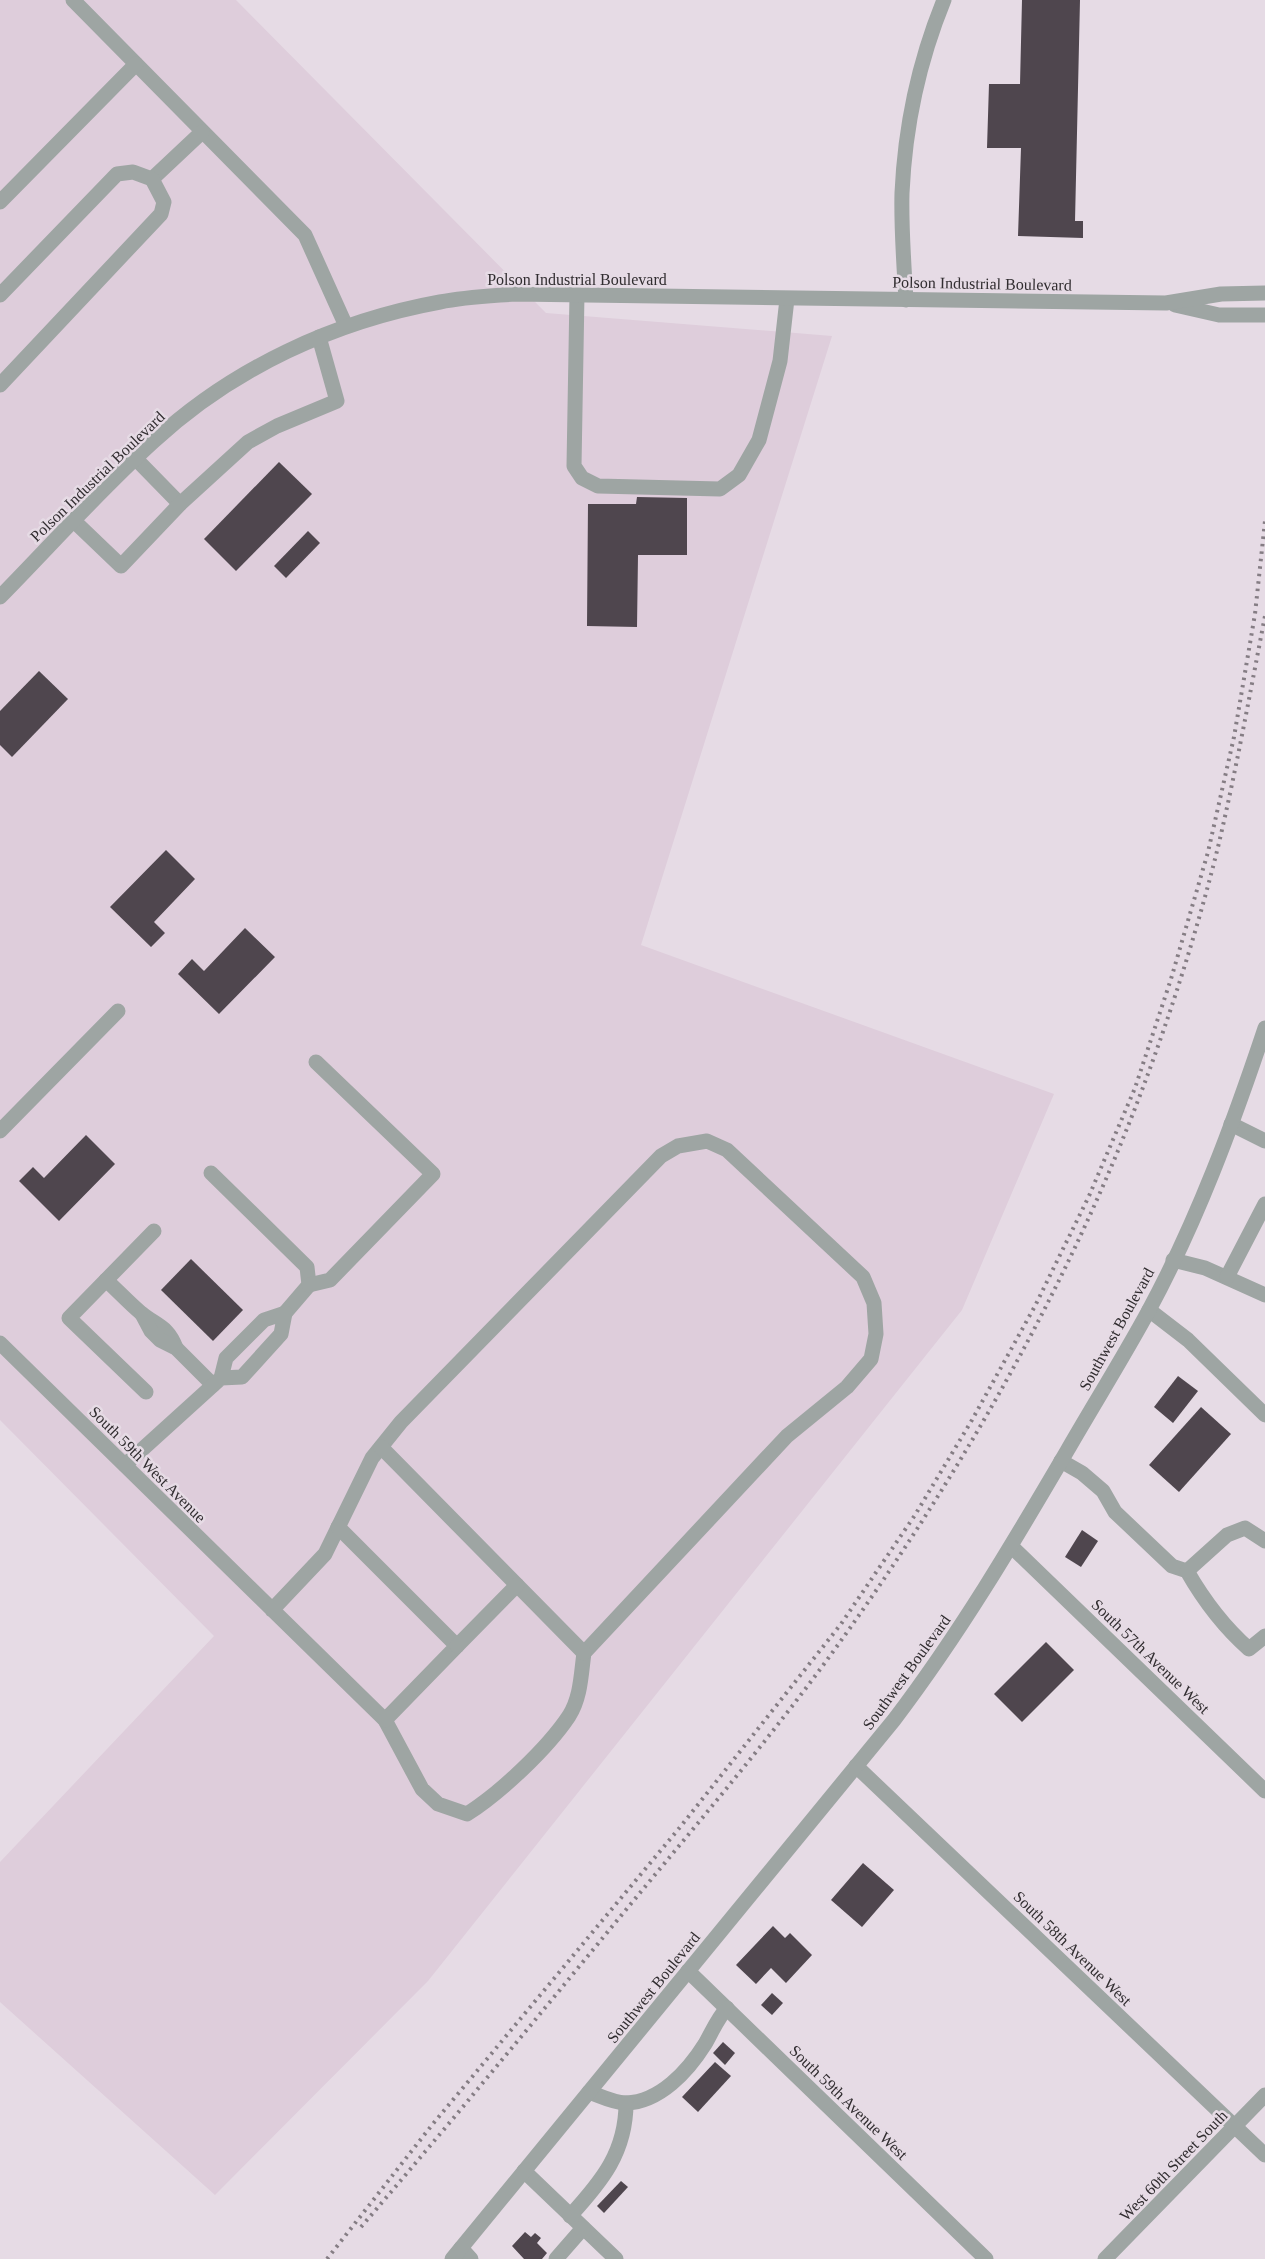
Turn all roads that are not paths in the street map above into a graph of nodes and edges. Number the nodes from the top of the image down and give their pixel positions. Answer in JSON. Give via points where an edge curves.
{"nodes":[{"id":1,"x":73,"y":0,"type":"edge"},
{"id":2,"x":944,"y":0,"type":"edge"},
{"id":3,"x":136,"y":64,"type":"junction"},
{"id":4,"x":202,"y":132,"type":"junction"},
{"id":5,"x":152,"y":179,"type":"junction"},
{"id":6,"x":0,"y":202,"type":"edge"},
{"id":7,"x":1265,"y":293,"type":"edge"},
{"id":8,"x":577,"y":294,"type":"junction"},
{"id":9,"x":0,"y":295,"type":"edge"},
{"id":10,"x":787,"y":299,"type":"junction"},
{"id":11,"x":906,"y":300,"type":"junction"},
{"id":12,"x":1166,"y":303,"type":"junction"},
{"id":13,"x":1265,"y":315,"type":"edge"},
{"id":14,"x":346,"y":326,"type":"junction"},
{"id":15,"x":319,"y":337,"type":"junction"},
{"id":16,"x":0,"y":385,"type":"edge"},
{"id":17,"x":136,"y":459,"type":"junction"},
{"id":18,"x":180,"y":504,"type":"junction"},
{"id":19,"x":74,"y":522,"type":"junction"},
{"id":20,"x":0,"y":597,"type":"edge"},
{"id":21,"x":118,"y":1010,"type":"dead end"},
{"id":22,"x":1265,"y":1028,"type":"edge"},
{"id":23,"x":316,"y":1062,"type":"dead end"},
{"id":24,"x":1231,"y":1124,"type":"junction"},
{"id":25,"x":0,"y":1131,"type":"edge"},
{"id":26,"x":1265,"y":1141,"type":"edge"},
{"id":27,"x":211,"y":1173,"type":"dead end"},
{"id":28,"x":1265,"y":1204,"type":"edge"},
{"id":29,"x":154,"y":1231,"type":"dead end"},
{"id":30,"x":1173,"y":1260,"type":"junction"},
{"id":31,"x":1227,"y":1277,"type":"junction"},
{"id":32,"x":106,"y":1280,"type":"junction"},
{"id":33,"x":310,"y":1285,"type":"junction"},
{"id":34,"x":1265,"y":1295,"type":"edge"},
{"id":35,"x":1149,"y":1310,"type":"junction"},
{"id":36,"x":285,"y":1313,"type":"junction"},
{"id":37,"x":0,"y":1343,"type":"edge"},
{"id":38,"x":217,"y":1381,"type":"junction"},
{"id":39,"x":146,"y":1392,"type":"dead end"},
{"id":40,"x":1265,"y":1415,"type":"edge"},
{"id":41,"x":380,"y":1447,"type":"junction"},
{"id":42,"x":1061,"y":1461,"type":"junction"},
{"id":43,"x":125,"y":1466,"type":"junction"},
{"id":44,"x":338,"y":1526,"type":"junction"},
{"id":45,"x":1265,"y":1541,"type":"edge"},
{"id":46,"x":1012,"y":1547,"type":"junction"},
{"id":47,"x":1187,"y":1571,"type":"junction"},
{"id":48,"x":517,"y":1585,"type":"junction"},
{"id":49,"x":272,"y":1610,"type":"junction"},
{"id":50,"x":1265,"y":1636,"type":"edge"},
{"id":51,"x":457,"y":1646,"type":"junction"},
{"id":52,"x":584,"y":1653,"type":"junction"},
{"id":53,"x":385,"y":1720,"type":"junction"},
{"id":54,"x":856,"y":1766,"type":"junction"},
{"id":55,"x":1265,"y":1791,"type":"edge"},
{"id":56,"x":688,"y":1971,"type":"junction"},
{"id":57,"x":727,"y":2008,"type":"junction"},
{"id":58,"x":589,"y":2092,"type":"junction"},
{"id":59,"x":1265,"y":2095,"type":"edge"},
{"id":60,"x":626,"y":2103,"type":"junction"},
{"id":61,"x":1234,"y":2127,"type":"junction"},
{"id":62,"x":1265,"y":2155,"type":"edge"},
{"id":63,"x":524,"y":2171,"type":"junction"},
{"id":64,"x":570,"y":2216,"type":"junction"},
{"id":65,"x":583,"y":2228,"type":"junction"},
{"id":66,"x":461,"y":2255,"type":"edge"},
{"id":67,"x":556,"y":2259,"type":"edge"},
{"id":68,"x":616,"y":2259,"type":"edge"},
{"id":69,"x":986,"y":2259,"type":"edge"},
{"id":70,"x":1105,"y":2259,"type":"edge"}],
"edges":[{"from":1,"to":3,"type":"street"},
{"from":2,"to":11,"type":"street","via":[[919,74],[908,130],[902,194]]},
{"from":3,"to":4,"type":"street"},
{"from":3,"to":6,"type":"street"},
{"from":4,"to":5,"type":"street"},
{"from":4,"to":14,"type":"street","via":[[305,235]]},
{"from":5,"to":9,"type":"street","via":[[133,172],[117,174]]},
{"from":5,"to":16,"type":"street","via":[[164,202],[161,214]]},
{"from":7,"to":12,"type":"street","name":"Polson Industrial Boulevard","via":[[1221,294]]},
{"from":8,"to":10,"type":"street","name":"Polson Industrial Boulevard"},
{"from":8,"to":10,"type":"street","via":[[574,466],[582,478],[598,486],[720,489],[739,475],[760,440],[780,361]]},
{"from":8,"to":14,"type":"street","name":"Polson Industrial Boulevard","via":[[516,294],[441,302]]},
{"from":10,"to":11,"type":"street","name":"Polson Industrial Boulevard"},
{"from":11,"to":12,"type":"street","name":"Polson Industrial Boulevard"},
{"from":12,"to":13,"type":"street","name":"Polson Industrial Boulevard","via":[[1219,315]]},
{"from":14,"to":15,"type":"street","name":"Polson Industrial Boulevard"},
{"from":15,"to":17,"type":"street","name":"Polson Industrial Boulevard","via":[[255,368],[218,392],[183,417]]},
{"from":15,"to":18,"type":"street","via":[[337,401],[248,442]]},
{"from":17,"to":18,"type":"street"},
{"from":17,"to":19,"type":"street","name":"Polson Industrial Boulevard"},
{"from":18,"to":19,"type":"street","via":[[121,566]]},
{"from":19,"to":20,"type":"street","name":"Polson Industrial Boulevard"},
{"from":21,"to":25,"type":"street"},
{"from":22,"to":24,"type":"street","name":"Southwest Boulevard"},
{"from":23,"to":33,"type":"street","via":[[432,1174],[330,1280]]},
{"from":24,"to":26,"type":"street"},
{"from":24,"to":30,"type":"street","name":"Southwest Boulevard"},
{"from":27,"to":33,"type":"street","via":[[307,1267]]},
{"from":28,"to":31,"type":"street"},
{"from":29,"to":32,"type":"street"},
{"from":30,"to":31,"type":"street"},
{"from":30,"to":35,"type":"street","name":"Southwest Boulevard"},
{"from":31,"to":34,"type":"street"},
{"from":32,"to":38,"type":"street","via":[[142,1314],[171,1335],[176,1348]]},
{"from":32,"to":39,"type":"street","via":[[69,1318]]},
{"from":33,"to":36,"type":"street"},
{"from":35,"to":40,"type":"street","via":[[1188,1340]]},
{"from":35,"to":42,"type":"street","name":"Southwest Boulevard"},
{"from":36,"to":38,"type":"street","via":[[264,1320],[226,1358]]},
{"from":36,"to":38,"type":"street","via":[[281,1334],[242,1376]]},
{"from":37,"to":43,"type":"street","name":"South 59th West Avenue"},
{"from":38,"to":43,"type":"street"},
{"from":41,"to":44,"type":"street"},
{"from":41,"to":48,"type":"street"},
{"from":41,"to":52,"type":"street","via":[[661,1156],[678,1146],[707,1141],[727,1150],[863,1277],[874,1303],[876,1334],[871,1358],[847,1387],[787,1436]]},
{"from":42,"to":46,"type":"street","name":"Southwest Boulevard"},
{"from":42,"to":47,"type":"street","via":[[1103,1491],[1115,1512],[1172,1566]]},
{"from":43,"to":49,"type":"street","name":"South 59th West Avenue"},
{"from":44,"to":49,"type":"street","via":[[324,1554]]},
{"from":44,"to":51,"type":"street"},
{"from":45,"to":47,"type":"street","via":[[1245,1528],[1227,1535]]},
{"from":46,"to":54,"type":"street","name":"Southwest Boulevard","via":[[934,1667]]},
{"from":46,"to":55,"type":"street","name":"South 57th Avenue West"},
{"from":47,"to":50,"type":"street","via":[[1200,1594],[1249,1649]]},
{"from":48,"to":51,"type":"street"},
{"from":48,"to":52,"type":"street"},
{"from":49,"to":53,"type":"street","name":"South 59th West Avenue"},
{"from":51,"to":53,"type":"street"},
{"from":52,"to":53,"type":"street","name":"South 59th West Avenue","via":[[580,1689],[569,1715],[539,1752],[486,1802],[467,1814],[438,1804],[422,1789]]},
{"from":54,"to":56,"type":"street","name":"Southwest Boulevard"},
{"from":54,"to":61,"type":"street","name":"South 58th Avenue West"},
{"from":56,"to":57,"type":"street","name":"South 59th Avenue West"},
{"from":56,"to":58,"type":"street","name":"Southwest Boulevard"},
{"from":57,"to":60,"type":"street","via":[[704,2046],[675,2082],[644,2099]]},
{"from":57,"to":69,"type":"street","name":"South 59th Avenue West"},
{"from":58,"to":60,"type":"street"},
{"from":58,"to":63,"type":"street","name":"Southwest Boulevard"},
{"from":59,"to":61,"type":"street","name":"West 60th Street South"},
{"from":60,"to":64,"type":"street","via":[[621,2145],[604,2174]]},
{"from":61,"to":62,"type":"street","name":"South 58th Avenue West"},
{"from":61,"to":70,"type":"street","name":"West 60th Street South"},
{"from":63,"to":64,"type":"street"},
{"from":63,"to":66,"type":"street","name":"Southwest Boulevard"},
{"from":64,"to":65,"type":"street"},
{"from":65,"to":67,"type":"street"},
{"from":65,"to":68,"type":"street"}]}
